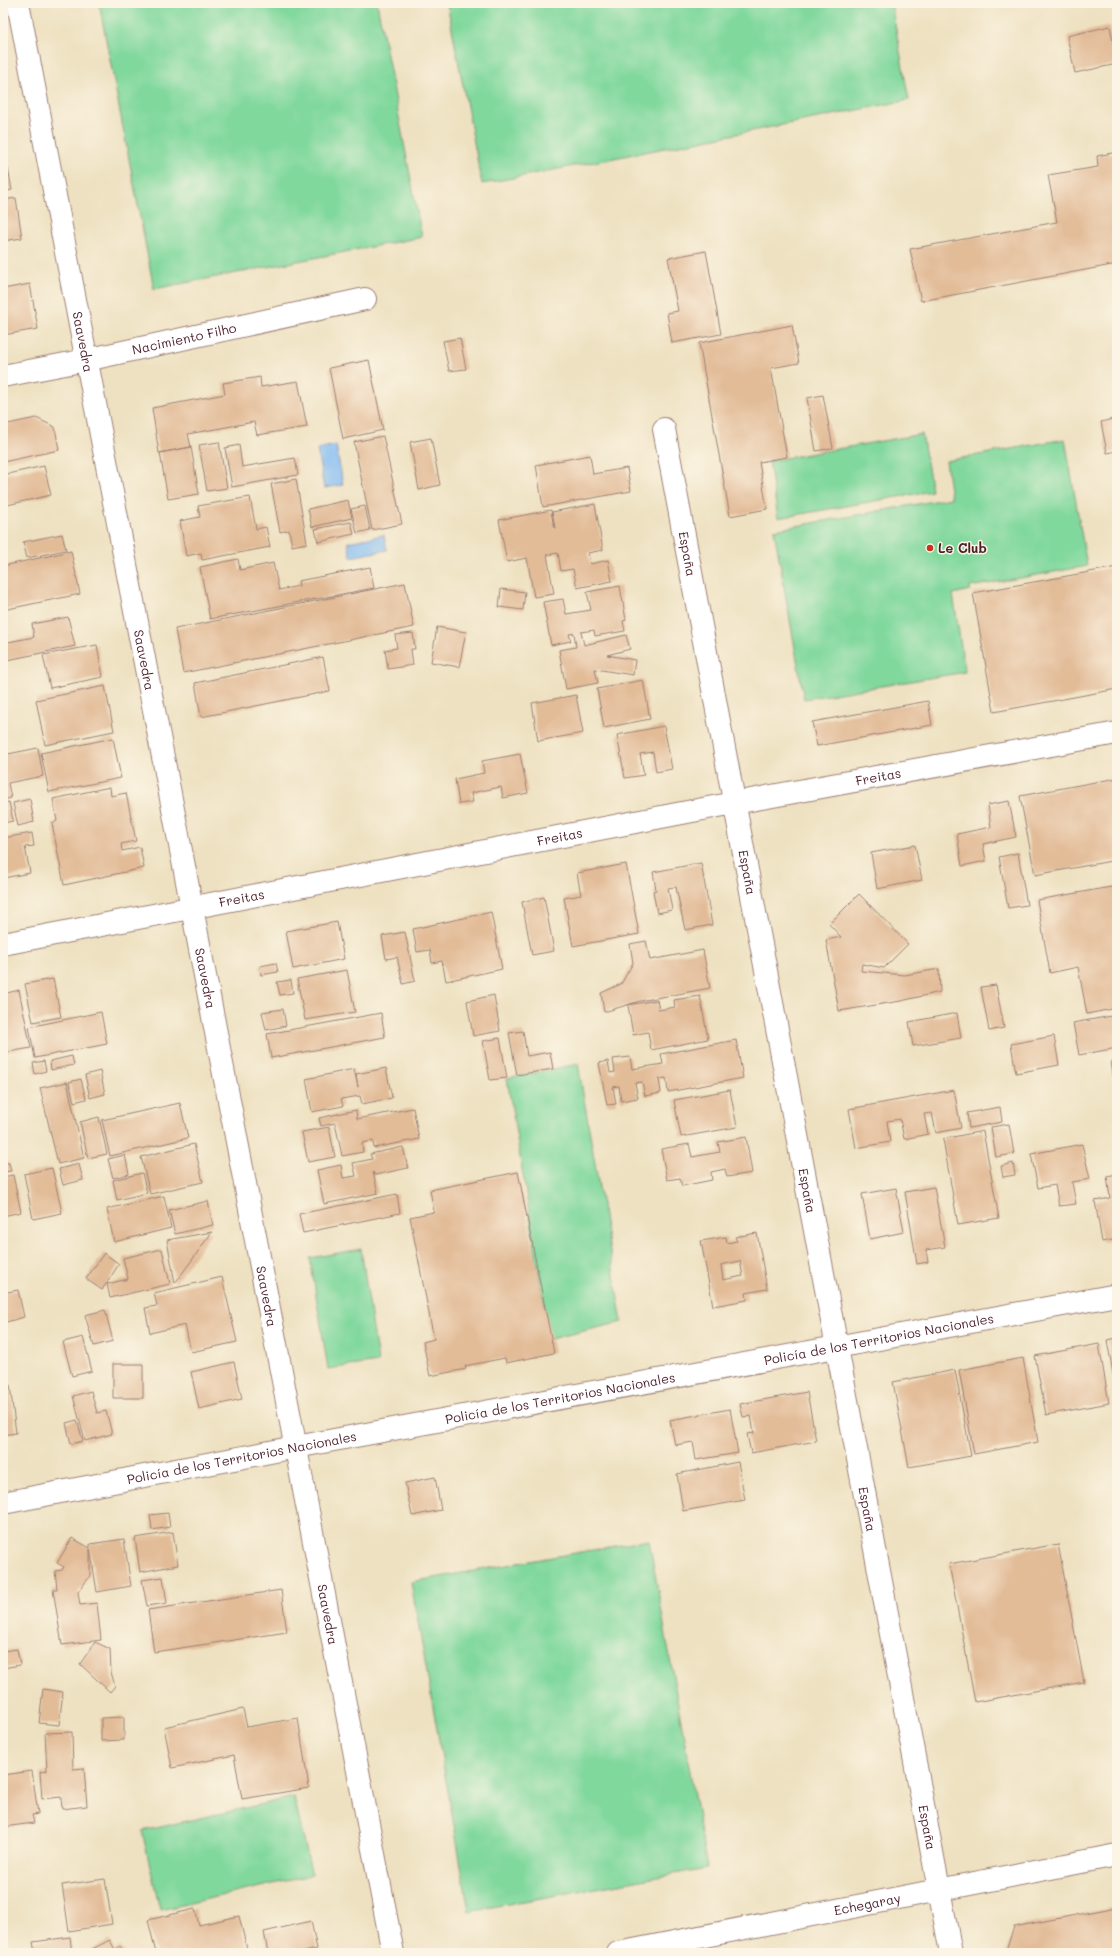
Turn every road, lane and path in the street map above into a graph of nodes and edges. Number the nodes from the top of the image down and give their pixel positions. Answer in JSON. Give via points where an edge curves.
{"nodes":[{"id":1,"x":18,"y":3,"type":"edge"},
{"id":2,"x":365,"y":299,"type":"dead end"},
{"id":3,"x":86,"y":360,"type":"junction"},
{"id":4,"x":3,"y":376,"type":"edge"},
{"id":5,"x":664,"y":429,"type":"dead end"},
{"id":6,"x":1117,"y":733,"type":"edge"},
{"id":7,"x":734,"y":803,"type":"junction"},
{"id":8,"x":192,"y":908,"type":"junction"},
{"id":9,"x":3,"y":944,"type":"edge"},
{"id":10,"x":1117,"y":1295,"type":"edge"},
{"id":11,"x":837,"y":1347,"type":"junction"},
{"id":12,"x":296,"y":1447,"type":"junction"},
{"id":13,"x":3,"y":1503,"type":"edge"},
{"id":14,"x":1117,"y":1855,"type":"edge"},
{"id":15,"x":939,"y":1890,"type":"junction"},
{"id":16,"x":393,"y":1953,"type":"edge"},
{"id":17,"x":618,"y":1953,"type":"edge"},
{"id":18,"x":951,"y":1953,"type":"edge"}],
"edges":[{"from":1,"to":3,"type":"street","name":"Saavedra"},
{"from":2,"to":3,"type":"street","name":"Nacimiento Filho"},
{"from":3,"to":4,"type":"street","name":"Nacimiento Filho"},
{"from":3,"to":8,"type":"street","name":"Saavedra"},
{"from":5,"to":7,"type":"street","name":"España"},
{"from":6,"to":7,"type":"street","name":"Freitas"},
{"from":7,"to":8,"type":"street","name":"Freitas"},
{"from":7,"to":11,"type":"street","name":"España"},
{"from":8,"to":9,"type":"street","name":"Freitas"},
{"from":8,"to":12,"type":"street","name":"Saavedra"},
{"from":10,"to":11,"type":"street","name":"Policía de los Territorios Nacionales"},
{"from":11,"to":12,"type":"street","name":"Policía de los Territorios Nacionales"},
{"from":11,"to":15,"type":"street","name":"España"},
{"from":12,"to":13,"type":"street","name":"Policía de los Territorios Nacionales"},
{"from":12,"to":16,"type":"street","name":"Saavedra"},
{"from":14,"to":15,"type":"street","name":"Echegaray"},
{"from":15,"to":17,"type":"street","name":"Echegaray"},
{"from":15,"to":18,"type":"street","name":"España"}]}
